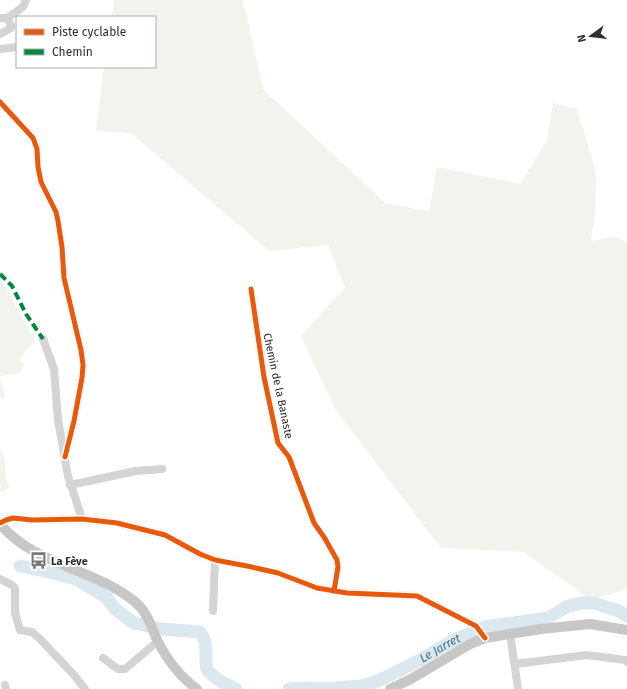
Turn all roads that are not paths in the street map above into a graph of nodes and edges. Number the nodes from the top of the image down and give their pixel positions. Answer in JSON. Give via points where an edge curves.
{"nodes":[{"id":1,"x":26,"y":0,"type":"edge"},
{"id":2,"x":4,"y":18,"type":"edge"},
{"id":3,"x":0,"y":34,"type":"edge"},
{"id":4,"x":16,"y":47,"type":"edge"},
{"id":5,"x":0,"y":49,"type":"edge"},
{"id":6,"x":0,"y":102,"type":"edge"},
{"id":7,"x":251,"y":289,"type":"dead end"},
{"id":8,"x":43,"y":339,"type":"dead end"},
{"id":9,"x":65,"y":457,"type":"junction"},
{"id":10,"x":162,"y":469,"type":"dead end"},
{"id":11,"x":70,"y":485,"type":"junction"},
{"id":12,"x":82,"y":520,"type":"junction"},
{"id":13,"x":0,"y":523,"type":"edge"},
{"id":14,"x":215,"y":560,"type":"junction"},
{"id":15,"x":0,"y":579,"type":"edge"},
{"id":16,"x":334,"y":591,"type":"junction"},
{"id":17,"x":213,"y":611,"type":"dead end"},
{"id":18,"x":627,"y":630,"type":"edge"},
{"id":19,"x":510,"y":633,"type":"junction"},
{"id":20,"x":484,"y":636,"type":"junction"},
{"id":21,"x":156,"y":637,"type":"junction"},
{"id":22,"x":103,"y":658,"type":"dead end"},
{"id":23,"x":627,"y":662,"type":"edge"},
{"id":24,"x":515,"y":664,"type":"junction"},
{"id":25,"x":402,"y":687,"type":"edge"},
{"id":26,"x":85,"y":689,"type":"edge"},
{"id":27,"x":197,"y":689,"type":"edge"},
{"id":28,"x":390,"y":689,"type":"edge"},
{"id":29,"x":518,"y":689,"type":"edge"}],
"edges":[{"from":1,"to":2,"type":"street","via":[[24,7]]},
{"from":2,"to":3,"type":"street","via":[[11,28]]},
{"from":4,"to":5,"type":"street"},
{"from":6,"to":9,"type":"street","via":[[33,138],[41,182],[58,221],[64,278],[83,364]]},
{"from":7,"to":16,"type":"street","name":"Chemin de la Banaste","via":[[264,377],[278,443],[289,457],[314,523],[337,560]]},
{"from":8,"to":9,"type":"street","via":[[54,369],[58,420]]},
{"from":9,"to":11,"type":"street"},
{"from":10,"to":11,"type":"street","via":[[136,471]]},
{"from":11,"to":12,"type":"street"},
{"from":12,"to":13,"type":"street","via":[[13,518]]},
{"from":12,"to":14,"type":"street","via":[[117,523],[165,535]]},
{"from":13,"to":21,"type":"main road","via":[[8,534],[28,548],[121,592],[140,607],[149,619]]},
{"from":14,"to":16,"type":"street","via":[[278,573],[317,588]]},
{"from":14,"to":17,"type":"street"},
{"from":15,"to":26,"type":"street","via":[[15,588],[15,613],[20,630],[32,632],[41,640]]},
{"from":16,"to":20,"type":"street","via":[[417,596],[476,626]]},
{"from":18,"to":19,"type":"main road","via":[[590,624]]},
{"from":19,"to":20,"type":"main road"},
{"from":19,"to":24,"type":"street"},
{"from":20,"to":25,"type":"main road"},
{"from":21,"to":22,"type":"street","via":[[125,669],[118,669]]},
{"from":21,"to":27,"type":"main road","via":[[181,676]]},
{"from":23,"to":24,"type":"street","via":[[587,655]]},
{"from":24,"to":29,"type":"street"},
{"from":25,"to":28,"type":"main road"}]}
